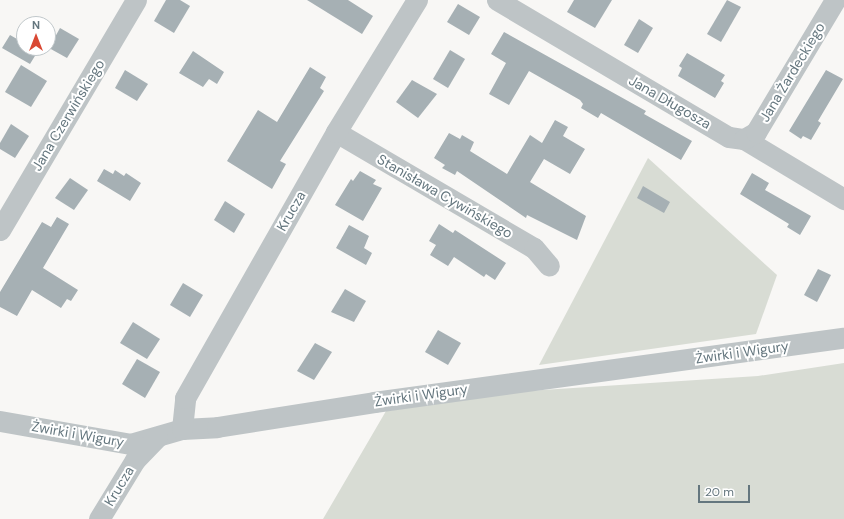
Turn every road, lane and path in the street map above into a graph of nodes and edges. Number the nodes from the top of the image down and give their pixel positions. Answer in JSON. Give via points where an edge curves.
{"nodes":[{"id":1,"x":136,"y":0,"type":"edge"},
{"id":2,"x":417,"y":0,"type":"edge"},
{"id":3,"x":497,"y":0,"type":"edge"},
{"id":4,"x":835,"y":0,"type":"edge"},
{"id":5,"x":336,"y":132,"type":"junction"},
{"id":6,"x":744,"y":139,"type":"junction"},
{"id":7,"x":844,"y":199,"type":"edge"},
{"id":8,"x":0,"y":230,"type":"edge"},
{"id":9,"x":549,"y":266,"type":"dead end"},
{"id":10,"x":844,"y":338,"type":"edge"},
{"id":11,"x":0,"y":421,"type":"edge"},
{"id":12,"x":182,"y":429,"type":"junction"},
{"id":13,"x":157,"y":436,"type":"junction"},
{"id":14,"x":99,"y":519,"type":"edge"}],
"edges":[{"from":1,"to":8,"type":"street","name":"Jana Czerwińskiego"},
{"from":2,"to":5,"type":"street","name":"Krucza"},
{"from":3,"to":6,"type":"street","name":"Jana Długosza","via":[[729,137]]},
{"from":4,"to":6,"type":"street","name":"Jana Żardeckiego","via":[[756,132]]},
{"from":5,"to":9,"type":"street","name":"Stanisława Cywińskiego","via":[[534,248]]},
{"from":5,"to":12,"type":"street","name":"Krucza","via":[[185,398]]},
{"from":6,"to":7,"type":"street","name":"Jana Długosza"},
{"from":10,"to":12,"type":"street","name":"Żwirki i Wigury","via":[[374,402],[217,427]]},
{"from":11,"to":13,"type":"street","name":"Żwirki i Wigury","via":[[130,444]]},
{"from":12,"to":13,"type":"street","name":"Żwirki i Wigury"},
{"from":13,"to":14,"type":"street","name":"Krucza","via":[[135,460]]}]}
